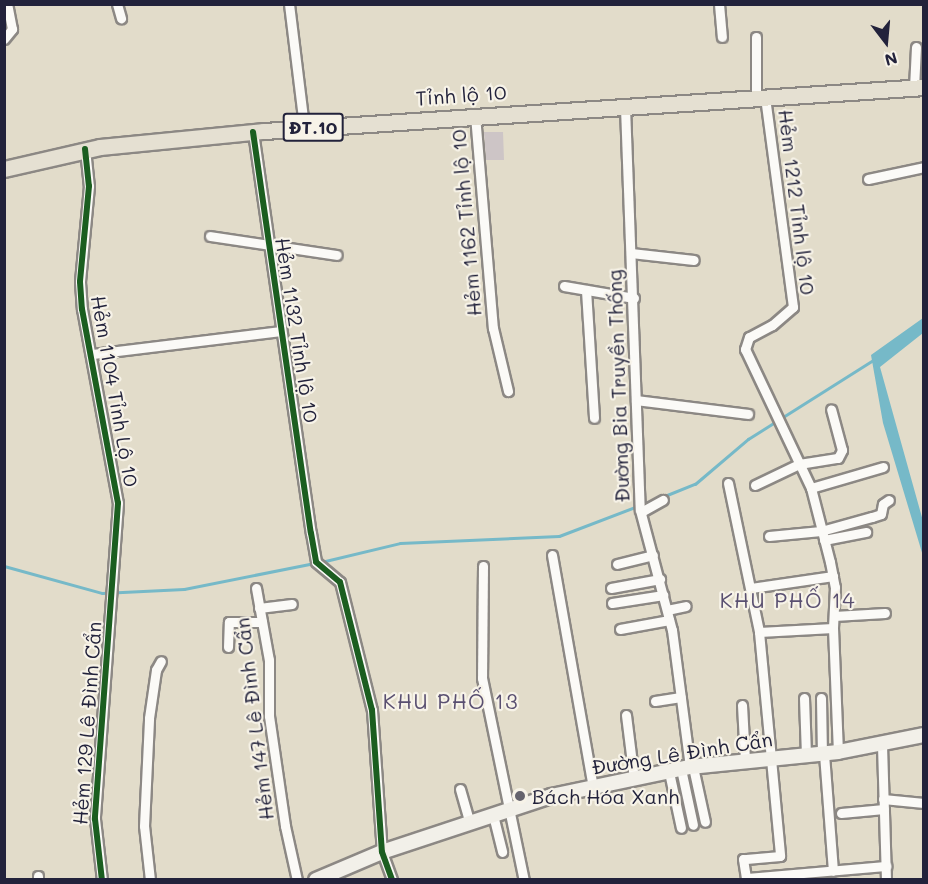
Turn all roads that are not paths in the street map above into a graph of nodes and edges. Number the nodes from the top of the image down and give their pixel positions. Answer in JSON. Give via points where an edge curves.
{"nodes":[{"id":1,"x":8,"y":4,"type":"edge"},
{"id":2,"x":117,"y":4,"type":"edge"},
{"id":3,"x":289,"y":4,"type":"edge"},
{"id":4,"x":719,"y":4,"type":"edge"},
{"id":5,"x":121,"y":18,"type":"dead end"},
{"id":6,"x":7,"y":37,"type":"edge"},
{"id":7,"x":722,"y":37,"type":"dead end"},
{"id":8,"x":756,"y":37,"type":"dead end"},
{"id":9,"x":916,"y":47,"type":"dead end"},
{"id":10,"x":919,"y":88,"type":"edge"},
{"id":11,"x":761,"y":97,"type":"junction"},
{"id":12,"x":625,"y":107,"type":"junction"},
{"id":13,"x":475,"y":115,"type":"junction"},
{"id":14,"x":304,"y":128,"type":"junction"},
{"id":15,"x":253,"y":132,"type":"junction"},
{"id":16,"x":85,"y":149,"type":"junction"},
{"id":17,"x":924,"y":167,"type":"edge"},
{"id":18,"x":4,"y":168,"type":"edge"},
{"id":19,"x":867,"y":179,"type":"dead end"},
{"id":20,"x":210,"y":236,"type":"dead end"},
{"id":21,"x":267,"y":243,"type":"junction"},
{"id":22,"x":632,"y":253,"type":"junction"},
{"id":23,"x":337,"y":255,"type":"dead end"},
{"id":24,"x":694,"y":260,"type":"dead end"},
{"id":25,"x":564,"y":286,"type":"dead end"},
{"id":26,"x":586,"y":290,"type":"junction"},
{"id":27,"x":634,"y":298,"type":"junction"},
{"id":28,"x":281,"y":331,"type":"junction"},
{"id":29,"x":93,"y":354,"type":"junction"},
{"id":30,"x":508,"y":391,"type":"dead end"},
{"id":31,"x":636,"y":400,"type":"junction"},
{"id":32,"x":831,"y":409,"type":"dead end"},
{"id":33,"x":748,"y":414,"type":"dead end"},
{"id":34,"x":594,"y":418,"type":"dead end"},
{"id":35,"x":799,"y":464,"type":"junction"},
{"id":36,"x":883,"y":467,"type":"dead end"},
{"id":37,"x":728,"y":483,"type":"dead end"},
{"id":38,"x":755,"y":485,"type":"dead end"},
{"id":39,"x":811,"y":488,"type":"junction"},
{"id":40,"x":663,"y":500,"type":"dead end"},
{"id":41,"x":890,"y":500,"type":"dead end"},
{"id":42,"x":640,"y":511,"type":"junction"},
{"id":43,"x":866,"y":532,"type":"dead end"},
{"id":44,"x":822,"y":535,"type":"junction"},
{"id":45,"x":769,"y":536,"type":"dead end"},
{"id":46,"x":552,"y":555,"type":"dead end"},
{"id":47,"x":653,"y":555,"type":"junction"},
{"id":48,"x":617,"y":564,"type":"dead end"},
{"id":49,"x":483,"y":566,"type":"dead end"},
{"id":50,"x":116,"y":567,"type":"joint"},
{"id":51,"x":833,"y":576,"type":"junction"},
{"id":52,"x":660,"y":579,"type":"junction"},
{"id":53,"x":256,"y":588,"type":"dead end"},
{"id":54,"x":611,"y":588,"type":"dead end"},
{"id":55,"x":751,"y":588,"type":"junction"},
{"id":56,"x":663,"y":595,"type":"junction"},
{"id":57,"x":612,"y":603,"type":"dead end"},
{"id":58,"x":292,"y":604,"type":"dead end"},
{"id":59,"x":687,"y":606,"type":"dead end"},
{"id":60,"x":259,"y":608,"type":"junction"},
{"id":61,"x":885,"y":613,"type":"dead end"},
{"id":62,"x":668,"y":615,"type":"junction"},
{"id":63,"x":834,"y":616,"type":"junction"},
{"id":64,"x":262,"y":622,"type":"junction"},
{"id":65,"x":833,"y":628,"type":"junction"},
{"id":66,"x":620,"y":629,"type":"dead end"},
{"id":67,"x":759,"y":632,"type":"junction"},
{"id":68,"x":228,"y":647,"type":"dead end"},
{"id":69,"x":161,"y":661,"type":"dead end"},
{"id":70,"x":681,"y":697,"type":"junction"},
{"id":71,"x":804,"y":698,"type":"dead end"},
{"id":72,"x":821,"y":698,"type":"dead end"},
{"id":73,"x":655,"y":701,"type":"dead end"},
{"id":74,"x":742,"y":705,"type":"dead end"},
{"id":75,"x":626,"y":715,"type":"dead end"},
{"id":76,"x":924,"y":735,"type":"edge"},
{"id":77,"x":882,"y":745,"type":"junction"},
{"id":78,"x":828,"y":753,"type":"junction"},
{"id":79,"x":806,"y":755,"type":"junction"},
{"id":80,"x":772,"y":758,"type":"junction"},
{"id":81,"x":745,"y":760,"type":"junction"},
{"id":82,"x":683,"y":769,"type":"junction"},
{"id":83,"x":634,"y":779,"type":"junction"},
{"id":84,"x":593,"y":787,"type":"junction"},
{"id":85,"x":460,"y":789,"type":"dead end"},
{"id":86,"x":884,"y":799,"type":"junction"},
{"id":87,"x":924,"y":803,"type":"edge"},
{"id":88,"x":884,"y":809,"type":"junction"},
{"id":89,"x":509,"y":810,"type":"junction"},
{"id":90,"x":841,"y":813,"type":"dead end"},
{"id":91,"x":493,"y":815,"type":"junction"},
{"id":92,"x":705,"y":822,"type":"dead end"},
{"id":93,"x":470,"y":823,"type":"junction"},
{"id":94,"x":693,"y":825,"type":"dead end"},
{"id":95,"x":681,"y":828,"type":"dead end"},
{"id":96,"x":382,"y":852,"type":"junction"},
{"id":97,"x":502,"y":852,"type":"dead end"},
{"id":98,"x":886,"y":867,"type":"junction"},
{"id":99,"x":833,"y":871,"type":"junction"},
{"id":100,"x":102,"y":879,"type":"edge"},
{"id":101,"x":150,"y":879,"type":"edge"},
{"id":102,"x":297,"y":879,"type":"edge"},
{"id":103,"x":316,"y":879,"type":"edge"},
{"id":104,"x":392,"y":879,"type":"edge"},
{"id":105,"x":524,"y":879,"type":"edge"},
{"id":106,"x":886,"y":879,"type":"edge"}],
"edges":[{"from":1,"to":6,"type":"street","via":[[12,23]]},
{"from":2,"to":5,"type":"street"},
{"from":3,"to":14,"type":"street"},
{"from":4,"to":7,"type":"street"},
{"from":8,"to":11,"type":"street"},
{"from":9,"to":10,"type":"street"},
{"from":10,"to":11,"type":"main road","name":"Tỉnh lộ 10","number":"ĐT.10"},
{"from":11,"to":12,"type":"main road","name":"Tỉnh lộ 10","number":"ĐT.10"},
{"from":11,"to":35,"type":"street","name":"Hẻm 1212 Tỉnh lộ 10","via":[[793,307],[772,326],[749,337],[745,349]]},
{"from":12,"to":13,"type":"main road","name":"Tỉnh lộ 10","number":"ĐT.10"},
{"from":12,"to":22,"type":"street","name":"Đường Bia Truyền Thống"},
{"from":13,"to":14,"type":"main road","name":"Tỉnh lộ 10","number":"ĐT.10"},
{"from":13,"to":30,"type":"street","name":"Hẻm 1162 Tỉnh lộ 10","via":[[493,328]]},
{"from":14,"to":15,"type":"main road","name":"Tỉnh lộ 10","number":"ĐT.10"},
{"from":15,"to":16,"type":"main road","name":"Tỉnh lộ 10","number":"ĐT.10"},
{"from":15,"to":21,"type":"street","name":"Hẻm 1132 Tỉnh lộ 10"},
{"from":16,"to":18,"type":"main road","name":"Tỉnh lộ 10","number":"ĐT.10"},
{"from":16,"to":29,"type":"street","name":"Hẻm 1104 Tỉnh Lộ 10","via":[[89,186],[80,282]]},
{"from":17,"to":19,"type":"street"},
{"from":20,"to":21,"type":"street"},
{"from":21,"to":23,"type":"street"},
{"from":21,"to":28,"type":"street","name":"Hẻm 1132 Tỉnh lộ 10"},
{"from":22,"to":24,"type":"street"},
{"from":22,"to":27,"type":"street","name":"Đường Bia Truyền Thống"},
{"from":25,"to":26,"type":"street"},
{"from":26,"to":27,"type":"street"},
{"from":26,"to":34,"type":"street"},
{"from":27,"to":31,"type":"street","name":"Đường Bia Truyền Thống"},
{"from":28,"to":29,"type":"street"},
{"from":28,"to":96,"type":"street","name":"Hẻm 1132 Tỉnh lộ 10","via":[[316,562],[330,572],[343,592],[372,710]]},
{"from":29,"to":50,"type":"street","name":"Hẻm 1104 Tỉnh Lộ 10","via":[[118,503]]},
{"from":31,"to":33,"type":"street"},
{"from":31,"to":42,"type":"street","name":"Đường Bia Truyền Thống"},
{"from":32,"to":35,"type":"street","via":[[842,450],[838,458]]},
{"from":35,"to":38,"type":"street"},
{"from":35,"to":39,"type":"street","name":"Hẻm 1212 Tỉnh lộ 10"},
{"from":36,"to":39,"type":"street"},
{"from":37,"to":55,"type":"street"},
{"from":39,"to":44,"type":"street","name":"Hẻm 1212 Tỉnh lộ 10"},
{"from":40,"to":42,"type":"street"},
{"from":41,"to":44,"type":"street","via":[[883,504],[881,514]]},
{"from":42,"to":47,"type":"street","name":"Đường Bia Truyền Thống"},
{"from":43,"to":44,"type":"street"},
{"from":44,"to":45,"type":"street"},
{"from":44,"to":51,"type":"street","name":"Hẻm 1212 Tỉnh lộ 10"},
{"from":46,"to":84,"type":"street"},
{"from":47,"to":48,"type":"street"},
{"from":47,"to":52,"type":"street","name":"Đường Bia Truyền Thống"},
{"from":49,"to":89,"type":"street","via":[[482,678]]},
{"from":50,"to":100,"type":"street","name":"Hẻm 129 Lê Đình Cẩn","via":[[95,819]]},
{"from":51,"to":55,"type":"street"},
{"from":51,"to":63,"type":"street","name":"Hẻm 1212 Tỉnh lộ 10"},
{"from":52,"to":54,"type":"street"},
{"from":52,"to":56,"type":"street","name":"Đường Bia Truyền Thống"},
{"from":53,"to":60,"type":"street","name":"Hẻm 147 Lê Đình Cẩn"},
{"from":55,"to":67,"type":"street"},
{"from":56,"to":57,"type":"street"},
{"from":56,"to":62,"type":"street","name":"Đường Bia Truyền Thống"},
{"from":58,"to":60,"type":"street"},
{"from":59,"to":62,"type":"street"},
{"from":60,"to":64,"type":"street","name":"Hẻm 147 Lê Đình Cẩn"},
{"from":61,"to":63,"type":"street"},
{"from":62,"to":66,"type":"street"},
{"from":62,"to":70,"type":"street","name":"Đường Bia Truyền Thống"},
{"from":63,"to":65,"type":"street","name":"Hẻm 1212 Tỉnh lộ 10"},
{"from":64,"to":68,"type":"street","via":[[229,622]]},
{"from":64,"to":102,"type":"street","name":"Hẻm 147 Lê Đình Cẩn","via":[[269,660],[269,716]]},
{"from":65,"to":67,"type":"street"},
{"from":65,"to":78,"type":"street","name":"Hẻm 1212 Tỉnh lộ 10"},
{"from":67,"to":80,"type":"street"},
{"from":69,"to":101,"type":"street","via":[[156,670],[149,718],[144,826]]},
{"from":70,"to":73,"type":"street"},
{"from":70,"to":82,"type":"street","name":"Đường Bia Truyền Thống"},
{"from":71,"to":79,"type":"street"},
{"from":72,"to":78,"type":"street"},
{"from":74,"to":81,"type":"street"},
{"from":75,"to":83,"type":"street"},
{"from":76,"to":77,"type":"street","name":"Đường Lê Đình Cẩn"},
{"from":77,"to":78,"type":"street","name":"Đường Lê Đình Cẩn"},
{"from":77,"to":86,"type":"street"},
{"from":78,"to":79,"type":"street","name":"Đường Lê Đình Cẩn"},
{"from":78,"to":99,"type":"street"},
{"from":79,"to":80,"type":"street","name":"Đường Lê Đình Cẩn"},
{"from":80,"to":81,"type":"street","name":"Đường Lê Đình Cẩn"},
{"from":80,"to":99,"type":"street","via":[[780,856],[743,859],[746,878]]},
{"from":81,"to":82,"type":"street","name":"Đường Lê Đình Cẩn"},
{"from":82,"to":83,"type":"street","name":"Đường Lê Đình Cẩn"},
{"from":82,"to":92,"type":"street"},
{"from":82,"to":94,"type":"street"},
{"from":82,"to":95,"type":"street"},
{"from":83,"to":84,"type":"street","name":"Đường Lê Đình Cẩn"},
{"from":84,"to":89,"type":"street","name":"Đường Lê Đình Cẩn"},
{"from":85,"to":93,"type":"street"},
{"from":86,"to":87,"type":"street"},
{"from":86,"to":88,"type":"street"},
{"from":88,"to":90,"type":"street"},
{"from":88,"to":98,"type":"street"},
{"from":89,"to":91,"type":"street","name":"Đường Lê Đình Cẩn"},
{"from":89,"to":105,"type":"street"},
{"from":91,"to":93,"type":"street","name":"Đường Lê Đình Cẩn"},
{"from":91,"to":97,"type":"street"},
{"from":93,"to":96,"type":"street","name":"Đường Lê Đình Cẩn"},
{"from":96,"to":103,"type":"street","name":"Đường Lê Đình Cẩn"},
{"from":96,"to":104,"type":"street"},
{"from":98,"to":99,"type":"street"},
{"from":98,"to":106,"type":"street"}]}
